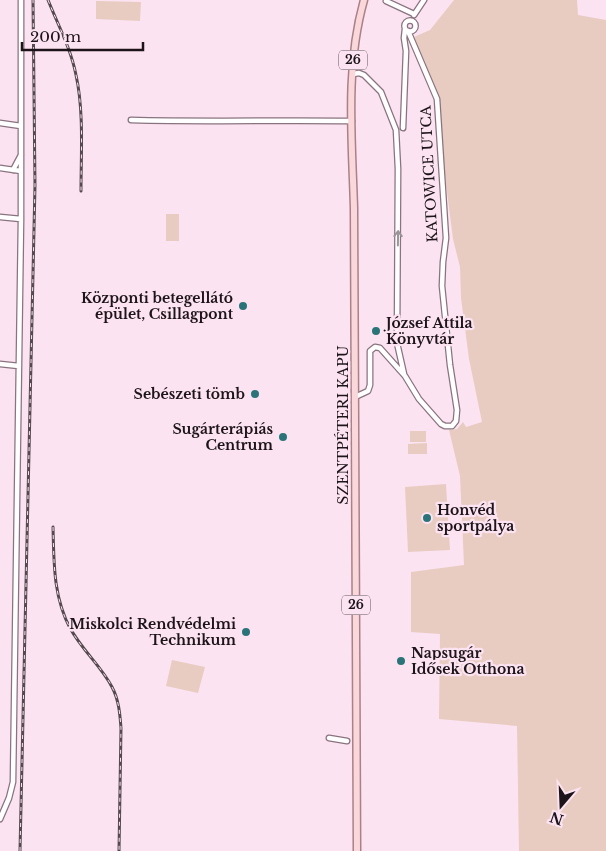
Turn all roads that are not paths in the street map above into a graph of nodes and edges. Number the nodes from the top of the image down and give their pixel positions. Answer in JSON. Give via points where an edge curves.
{"nodes":[{"id":1,"x":21,"y":0,"type":"edge"},
{"id":2,"x":364,"y":0,"type":"edge"},
{"id":3,"x":424,"y":0,"type":"edge"},
{"id":4,"x":386,"y":1,"type":"edge"},
{"id":5,"x":414,"y":14,"type":"junction"},
{"id":6,"x":411,"y":21,"type":"junction"},
{"id":7,"x":407,"y":30,"type":"junction"},
{"id":8,"x":353,"y":74,"type":"junction"},
{"id":9,"x":131,"y":120,"type":"dead end"},
{"id":10,"x":352,"y":121,"type":"junction"},
{"id":11,"x":0,"y":123,"type":"edge"},
{"id":12,"x":21,"y":126,"type":"junction"},
{"id":13,"x":403,"y":128,"type":"dead end"},
{"id":14,"x":21,"y":154,"type":"junction"},
{"id":15,"x":0,"y":168,"type":"edge"},
{"id":16,"x":13,"y":170,"type":"junction"},
{"id":17,"x":21,"y":171,"type":"junction"},
{"id":18,"x":0,"y":217,"type":"edge"},
{"id":19,"x":22,"y":219,"type":"junction"},
{"id":20,"x":400,"y":354,"type":"junction"},
{"id":21,"x":390,"y":358,"type":"junction"},
{"id":22,"x":0,"y":364,"type":"edge"},
{"id":23,"x":19,"y":366,"type":"junction"},
{"id":24,"x":405,"y":376,"type":"junction"},
{"id":25,"x":355,"y":397,"type":"junction"},
{"id":26,"x":329,"y":738,"type":"dead end"},
{"id":27,"x":347,"y":741,"type":"dead end"},
{"id":28,"x":0,"y":819,"type":"edge"},
{"id":29,"x":357,"y":851,"type":"edge"}],
"edges":[{"from":1,"to":12,"type":"street"},
{"from":2,"to":8,"type":"main road","name":"SZENTPÉTERI KAPU","number":"26","via":[[356,29]]},
{"from":3,"to":5,"type":"street"},
{"from":4,"to":5,"type":"street"},
{"from":5,"to":6,"type":"street"},
{"from":6,"to":7,"type":"street","via":[[406,22]]},
{"from":6,"to":7,"type":"street","via":[[415,27]]},
{"from":7,"to":13,"type":"street","name":"KATOWICE UTCA","via":[[404,38]]},
{"from":7,"to":24,"type":"street","name":"KATOWICE UTCA","via":[[437,99],[446,238],[442,286],[457,410],[454,424],[449,427],[441,424],[419,399]]},
{"from":8,"to":10,"type":"main road","name":"SZENTPÉTERI KAPU","number":"26"},
{"from":20,"to":8,"type":"street","name":"KATOWICE UTCA","one_way":true,"via":[[397,343],[396,130],[381,92],[364,75]]},
{"from":9,"to":10,"type":"street"},
{"from":10,"to":25,"type":"main road","name":"SZENTPÉTERI KAPU","number":"26"},
{"from":11,"to":12,"type":"street"},
{"from":12,"to":14,"type":"street"},
{"from":14,"to":16,"type":"street"},
{"from":14,"to":17,"type":"street"},
{"from":15,"to":16,"type":"street"},
{"from":16,"to":17,"type":"street"},
{"from":17,"to":19,"type":"street"},
{"from":18,"to":19,"type":"street"},
{"from":19,"to":23,"type":"street"},
{"from":20,"to":21,"type":"street","via":[[396,359]]},
{"from":20,"to":24,"type":"street","name":"KATOWICE UTCA"},
{"from":21,"to":24,"type":"street","name":"KATOWICE UTCA"},
{"from":21,"to":25,"type":"street","name":"KATOWICE UTCA","via":[[380,348],[370,351],[370,385],[365,393]]},
{"from":22,"to":23,"type":"street"},
{"from":23,"to":28,"type":"street","via":[[13,782]]},
{"from":25,"to":29,"type":"main road","name":"SZENTPÉTERI KAPU","number":"26"},
{"from":26,"to":27,"type":"street"}]}
